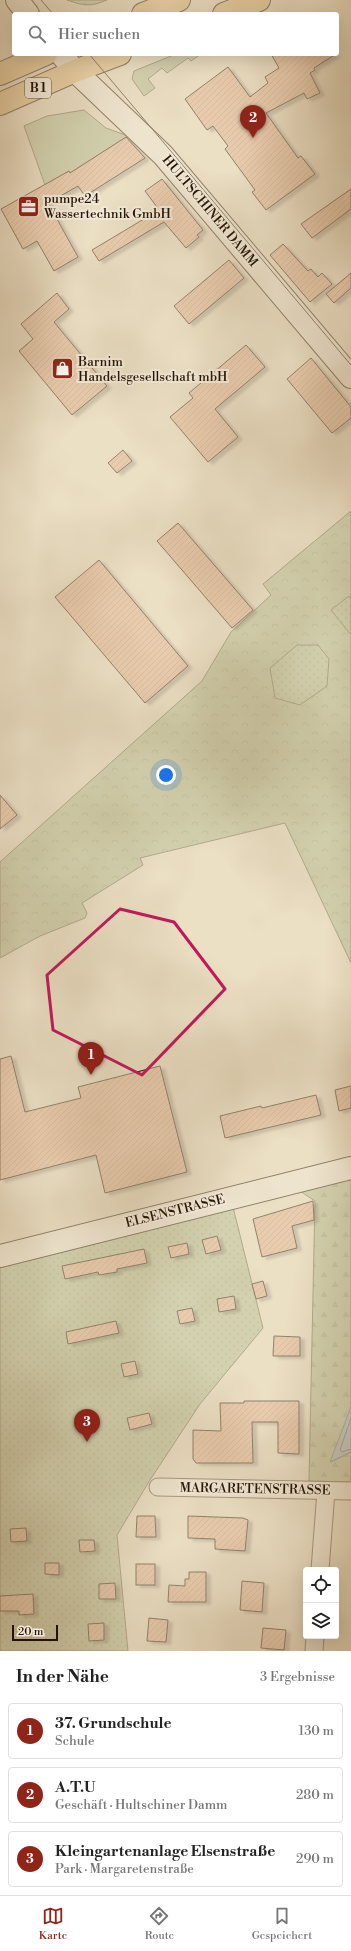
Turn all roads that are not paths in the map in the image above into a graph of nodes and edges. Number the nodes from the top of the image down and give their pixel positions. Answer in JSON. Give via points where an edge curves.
{"nodes":[{"id":1,"x":17,"y":0,"type":"edge"},
{"id":2,"x":179,"y":0,"type":"edge"},
{"id":3,"x":259,"y":0,"type":"edge"},
{"id":4,"x":26,"y":12,"type":"edge"},
{"id":5,"x":149,"y":12,"type":"edge"},
{"id":6,"x":229,"y":12,"type":"edge"},
{"id":7,"x":41,"y":56,"type":"edge"},
{"id":8,"x":63,"y":56,"type":"edge"},
{"id":9,"x":115,"y":56,"type":"edge"},
{"id":10,"x":75,"y":71,"type":"junction"},
{"id":11,"x":0,"y":74,"type":"edge"},
{"id":12,"x":0,"y":104,"type":"edge"},
{"id":13,"x":351,"y":377,"type":"edge"},
{"id":14,"x":351,"y":1168,"type":"edge"},
{"id":15,"x":0,"y":1256,"type":"edge"},
{"id":16,"x":158,"y":1487,"type":"dead end"},
{"id":17,"x":326,"y":1491,"type":"junction"},
{"id":18,"x":351,"y":1491,"type":"edge"},
{"id":19,"x":320,"y":1567,"type":"edge"},
{"id":20,"x":315,"y":1639,"type":"edge"},
{"id":21,"x":314,"y":1651,"type":"edge"}],
"edges":[{"from":1,"to":4,"type":"main road"},
{"from":2,"to":5,"type":"main road"},
{"from":3,"to":6,"type":"main road"},
{"from":7,"to":11,"type":"main road","number":"B 1"},
{"from":8,"to":10,"type":"main road","name":"HULTSCHINER DAMM"},
{"from":9,"to":10,"type":"main road","number":"B 1"},
{"from":10,"to":12,"type":"main road","number":"B 1"},
{"from":10,"to":13,"type":"main road","name":"HULTSCHINER DAMM","via":[[163,155]]},
{"from":14,"to":15,"type":"main road","name":"ELSENSTRASSE"},
{"from":16,"to":17,"type":"street","name":"MARGARETENSTRASSE"},
{"from":17,"to":18,"type":"street","name":"MARGARETENSTRASSE"},
{"from":17,"to":19,"type":"street"},
{"from":20,"to":21,"type":"street"}]}
